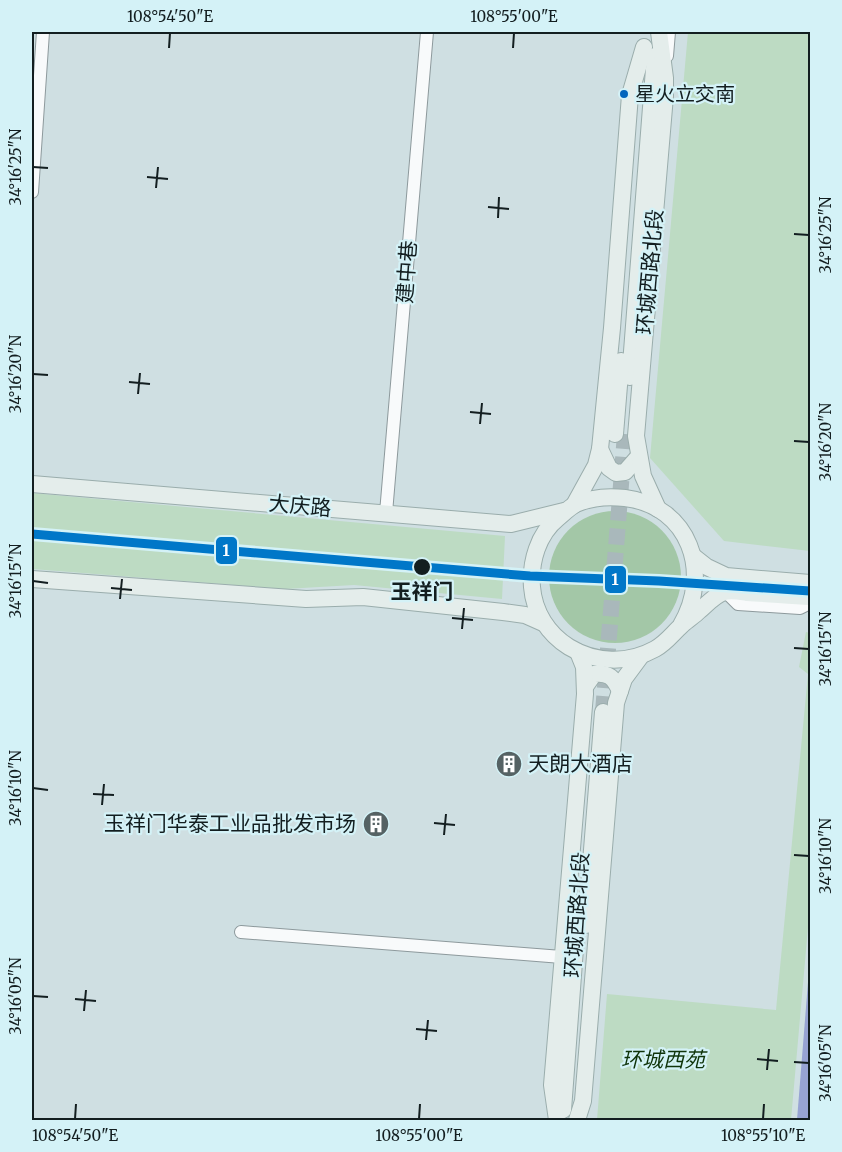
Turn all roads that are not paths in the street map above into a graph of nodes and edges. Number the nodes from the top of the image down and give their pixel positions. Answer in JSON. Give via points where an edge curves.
{"nodes":[{"id":1,"x":43,"y":32,"type":"edge"},
{"id":2,"x":427,"y":32,"type":"edge"},
{"id":3,"x":658,"y":32,"type":"edge"},
{"id":4,"x":669,"y":32,"type":"edge"},
{"id":5,"x":645,"y":39,"type":"edge"},
{"id":6,"x":665,"y":78,"type":"junction"},
{"id":7,"x":32,"y":192,"type":"edge"},
{"id":8,"x":600,"y":449,"type":"junction"},
{"id":9,"x":639,"y":456,"type":"junction"},
{"id":10,"x":34,"y":485,"type":"edge"},
{"id":11,"x":571,"y":508,"type":"junction"},
{"id":12,"x":658,"y":509,"type":"junction"},
{"id":13,"x":386,"y":513,"type":"junction"},
{"id":14,"x":693,"y":555,"type":"junction"},
{"id":15,"x":810,"y":578,"type":"edge"},
{"id":16,"x":32,"y":579,"type":"edge"},
{"id":17,"x":810,"y":583,"type":"edge"},
{"id":18,"x":732,"y":584,"type":"junction"},
{"id":19,"x":810,"y":597,"type":"edge"},
{"id":20,"x":810,"y":603,"type":"edge"},
{"id":21,"x":543,"y":623,"type":"junction"},
{"id":22,"x":681,"y":625,"type":"junction"},
{"id":23,"x":578,"y":652,"type":"junction"},
{"id":24,"x":641,"y":656,"type":"junction"},
{"id":25,"x":585,"y":687,"type":"junction"},
{"id":26,"x":620,"y":691,"type":"junction"},
{"id":27,"x":241,"y":932,"type":"dead end"},
{"id":28,"x":562,"y":957,"type":"junction"},
{"id":29,"x":552,"y":1085,"type":"junction"},
{"id":30,"x":583,"y":1101,"type":"junction"},
{"id":31,"x":549,"y":1120,"type":"edge"},
{"id":32,"x":557,"y":1120,"type":"edge"},
{"id":33,"x":562,"y":1120,"type":"edge"},
{"id":34,"x":575,"y":1120,"type":"edge"},
{"id":35,"x":582,"y":1120,"type":"edge"}],
"edges":[{"from":1,"to":7,"type":"street"},
{"from":2,"to":13,"type":"street","name":"建中巷"},
{"from":3,"to":5,"type":"main road","name":"环城西路北段","via":[[620,434]]},
{"from":3,"to":6,"type":"main road","name":"环城西路北段"},
{"from":4,"to":6,"type":"street"},
{"from":5,"to":8,"type":"main road","name":"环城西路北段","via":[[630,95]]},
{"from":6,"to":9,"type":"main road","name":"环城西路北段","via":[[636,436]]},
{"from":8,"to":9,"type":"main road","via":[[609,468],[616,473],[625,472]]},
{"from":8,"to":11,"type":"main road","name":"环城西路北段","via":[[596,465]]},
{"from":9,"to":12,"type":"main road","name":"环城西路北段"},
{"from":10,"to":13,"type":"main road","name":"大庆路"},
{"from":11,"to":12,"type":"main road","via":[[611,496],[636,499]]},
{"from":11,"to":13,"type":"main road","name":"大庆路","via":[[511,524]]},
{"from":11,"to":21,"type":"main road","via":[[549,525],[532,569],[532,588]]},
{"from":12,"to":14,"type":"main road","via":[[680,529]]},
{"from":14,"to":18,"type":"main road"},
{"from":14,"to":22,"type":"main road","via":[[694,599]]},
{"from":15,"to":18,"type":"street","via":[[738,569]]},
{"from":16,"to":21,"type":"main road","via":[[306,599],[363,597],[525,615]]},
{"from":17,"to":18,"type":"main road"},
{"from":18,"to":19,"type":"main road"},
{"from":18,"to":20,"type":"street","via":[[738,604],[800,608]]},
{"from":18,"to":22,"type":"main road"},
{"from":21,"to":23,"type":"main road"},
{"from":22,"to":24,"type":"main road","via":[[670,638]]},
{"from":23,"to":24,"type":"main road","via":[[598,659]]},
{"from":23,"to":25,"type":"main road"},
{"from":24,"to":26,"type":"main road"},
{"from":25,"to":26,"type":"main road","via":[[594,674],[602,673],[609,675]]},
{"from":25,"to":28,"type":"main road"},
{"from":26,"to":30,"type":"main road"},
{"from":27,"to":28,"type":"street"},
{"from":28,"to":29,"type":"main road"},
{"from":29,"to":31,"type":"street"},
{"from":29,"to":32,"type":"main road"},
{"from":30,"to":34,"type":"main road"},
{"from":30,"to":35,"type":"street"},
{"from":33,"to":34,"type":"main road","name":"环城西路北段","via":[[598,711]]}]}
